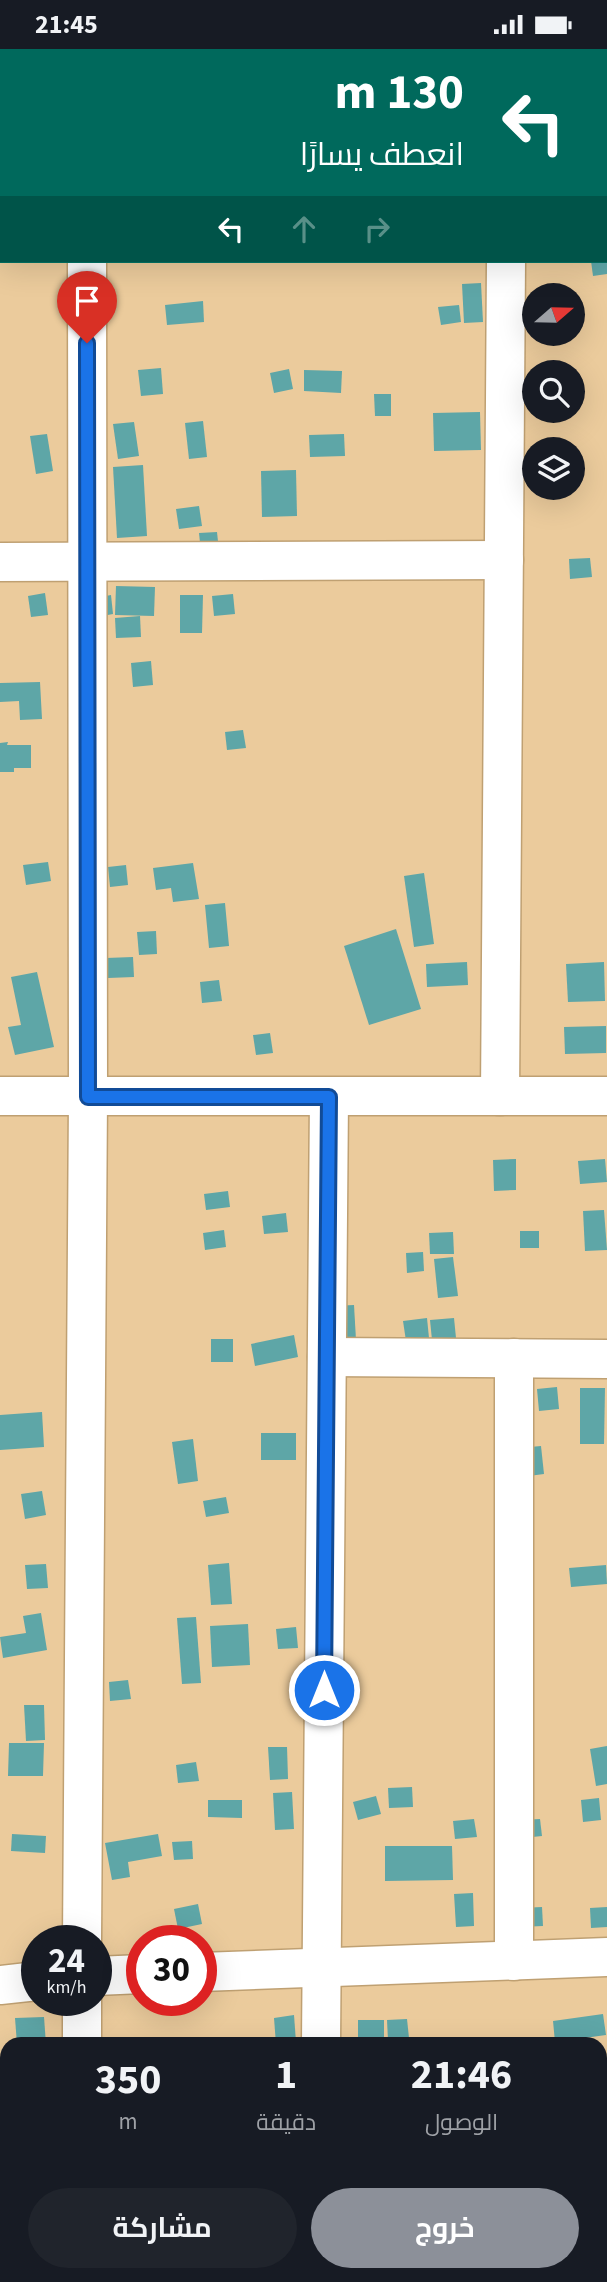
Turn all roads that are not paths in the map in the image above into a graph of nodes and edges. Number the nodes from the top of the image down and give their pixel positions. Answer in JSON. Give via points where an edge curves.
{"nodes":[{"id":1,"x":87,"y":263,"type":"edge"},
{"id":2,"x":506,"y":263,"type":"edge"},
{"id":3,"x":503,"y":561,"type":"junction"},
{"id":4,"x":0,"y":562,"type":"edge"},
{"id":5,"x":88,"y":562,"type":"junction"},
{"id":6,"x":0,"y":1096,"type":"edge"},
{"id":7,"x":500,"y":1096,"type":"junction"},
{"id":8,"x":607,"y":1096,"type":"edge"},
{"id":9,"x":88,"y":1097,"type":"junction"},
{"id":10,"x":329,"y":1097,"type":"junction"},
{"id":11,"x":327,"y":1357,"type":"junction"},
{"id":12,"x":514,"y":1358,"type":"junction"},
{"id":13,"x":607,"y":1359,"type":"edge"},
{"id":14,"x":82,"y":1925,"type":"edge"},
{"id":15,"x":607,"y":1958,"type":"edge"},
{"id":16,"x":514,"y":1961,"type":"junction"},
{"id":17,"x":322,"y":1968,"type":"junction"},
{"id":18,"x":217,"y":1971,"type":"edge"},
{"id":19,"x":21,"y":1983,"type":"edge"},
{"id":20,"x":0,"y":1985,"type":"edge"},
{"id":21,"x":82,"y":2016,"type":"edge"},
{"id":22,"x":82,"y":2037,"type":"edge"},
{"id":23,"x":321,"y":2037,"type":"edge"}],
"edges":[{"from":1,"to":5,"type":"street"},
{"from":2,"to":3,"type":"street"},
{"from":3,"to":5,"type":"street"},
{"from":3,"to":7,"type":"street"},
{"from":4,"to":5,"type":"street"},
{"from":5,"to":9,"type":"street"},
{"from":6,"to":9,"type":"street"},
{"from":7,"to":8,"type":"street"},
{"from":7,"to":10,"type":"street"},
{"from":9,"to":10,"type":"street"},
{"from":9,"to":14,"type":"street"},
{"from":10,"to":11,"type":"street"},
{"from":11,"to":12,"type":"street"},
{"from":11,"to":17,"type":"street"},
{"from":12,"to":13,"type":"street"},
{"from":12,"to":16,"type":"street"},
{"from":15,"to":16,"type":"street"},
{"from":16,"to":17,"type":"street"},
{"from":17,"to":18,"type":"street"},
{"from":17,"to":23,"type":"street"},
{"from":19,"to":20,"type":"street"},
{"from":21,"to":22,"type":"street"}]}
